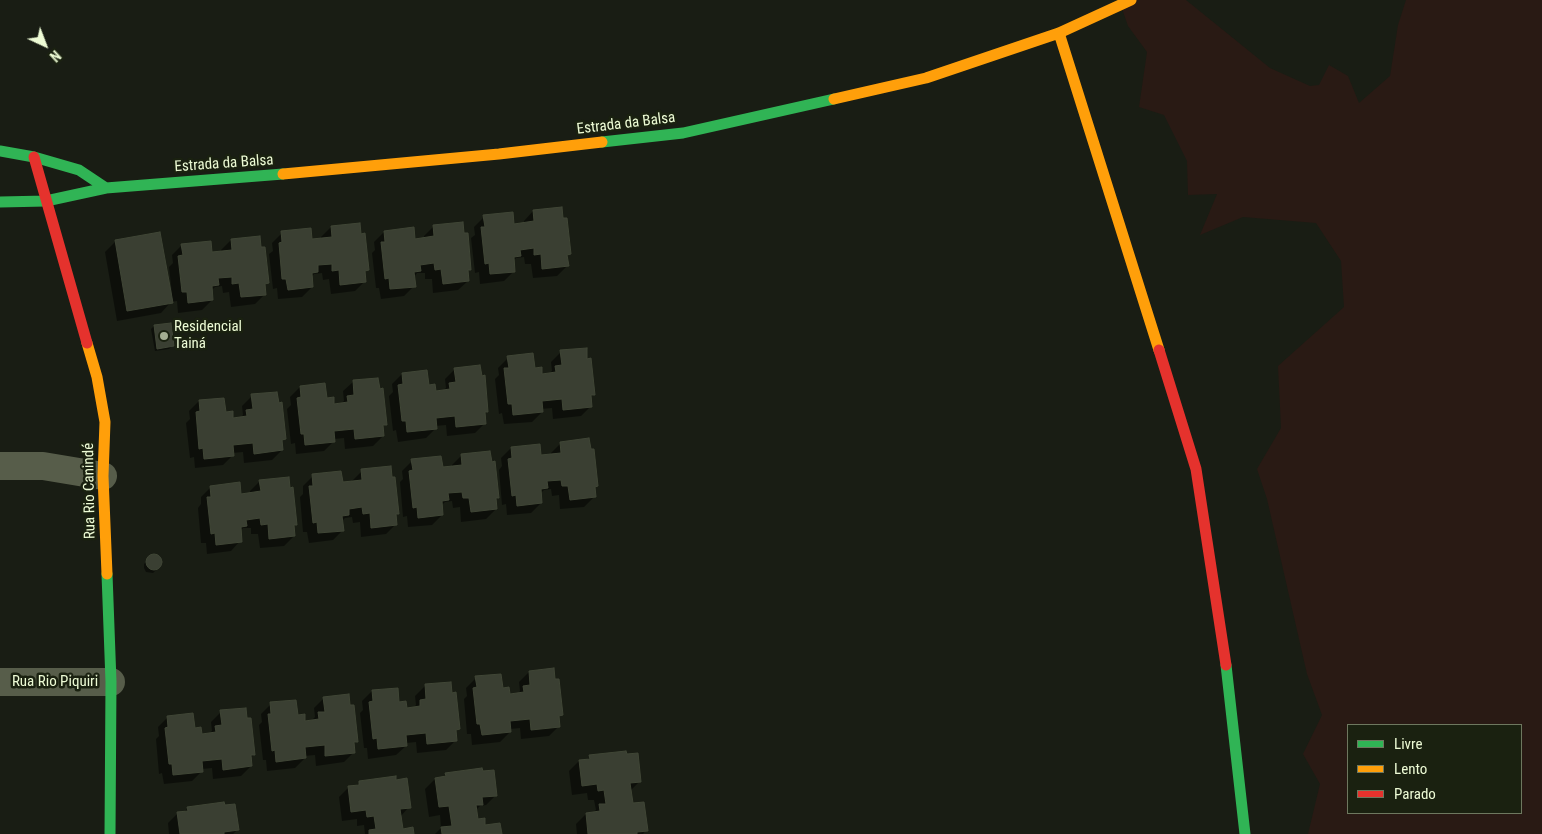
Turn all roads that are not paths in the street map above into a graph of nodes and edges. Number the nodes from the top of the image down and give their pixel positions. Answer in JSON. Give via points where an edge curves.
{"nodes":[{"id":1,"x":1131,"y":0,"type":"edge"},
{"id":2,"x":1059,"y":33,"type":"junction"},
{"id":3,"x":0,"y":151,"type":"edge"},
{"id":4,"x":34,"y":157,"type":"junction"},
{"id":5,"x":106,"y":188,"type":"junction"},
{"id":6,"x":0,"y":202,"type":"edge"},
{"id":7,"x":46,"y":202,"type":"junction"},
{"id":8,"x":0,"y":466,"type":"edge"},
{"id":9,"x":102,"y":476,"type":"junction"},
{"id":10,"x":0,"y":682,"type":"edge"},
{"id":11,"x":111,"y":682,"type":"junction"},
{"id":12,"x":110,"y":834,"type":"edge"},
{"id":13,"x":1245,"y":834,"type":"edge"}],
"edges":[{"from":1,"to":2,"type":"street","name":"Estrada da Balsa"},
{"from":2,"to":5,"type":"street","name":"Estrada da Balsa","via":[[926,78],[683,133],[284,174]]},
{"from":2,"to":13,"type":"street","via":[[1196,468],[1224,646]]},
{"from":3,"to":4,"type":"street"},
{"from":4,"to":5,"type":"street","via":[[79,170]]},
{"from":4,"to":7,"type":"street","name":"Rua Rio Canindé"},
{"from":5,"to":7,"type":"street","name":"Estrada da Balsa"},
{"from":6,"to":7,"type":"street","name":"Estrada da Balsa"},
{"from":7,"to":9,"type":"street","name":"Rua Rio Canindé","via":[[97,377],[105,422]]},
{"from":8,"to":9,"type":"street","via":[[43,466]]},
{"from":9,"to":11,"type":"street","name":"Rua Rio Canindé"},
{"from":10,"to":11,"type":"street","name":"Rua Rio Piquiri"},
{"from":11,"to":12,"type":"street","name":"Rua Rio Canindé"}]}
